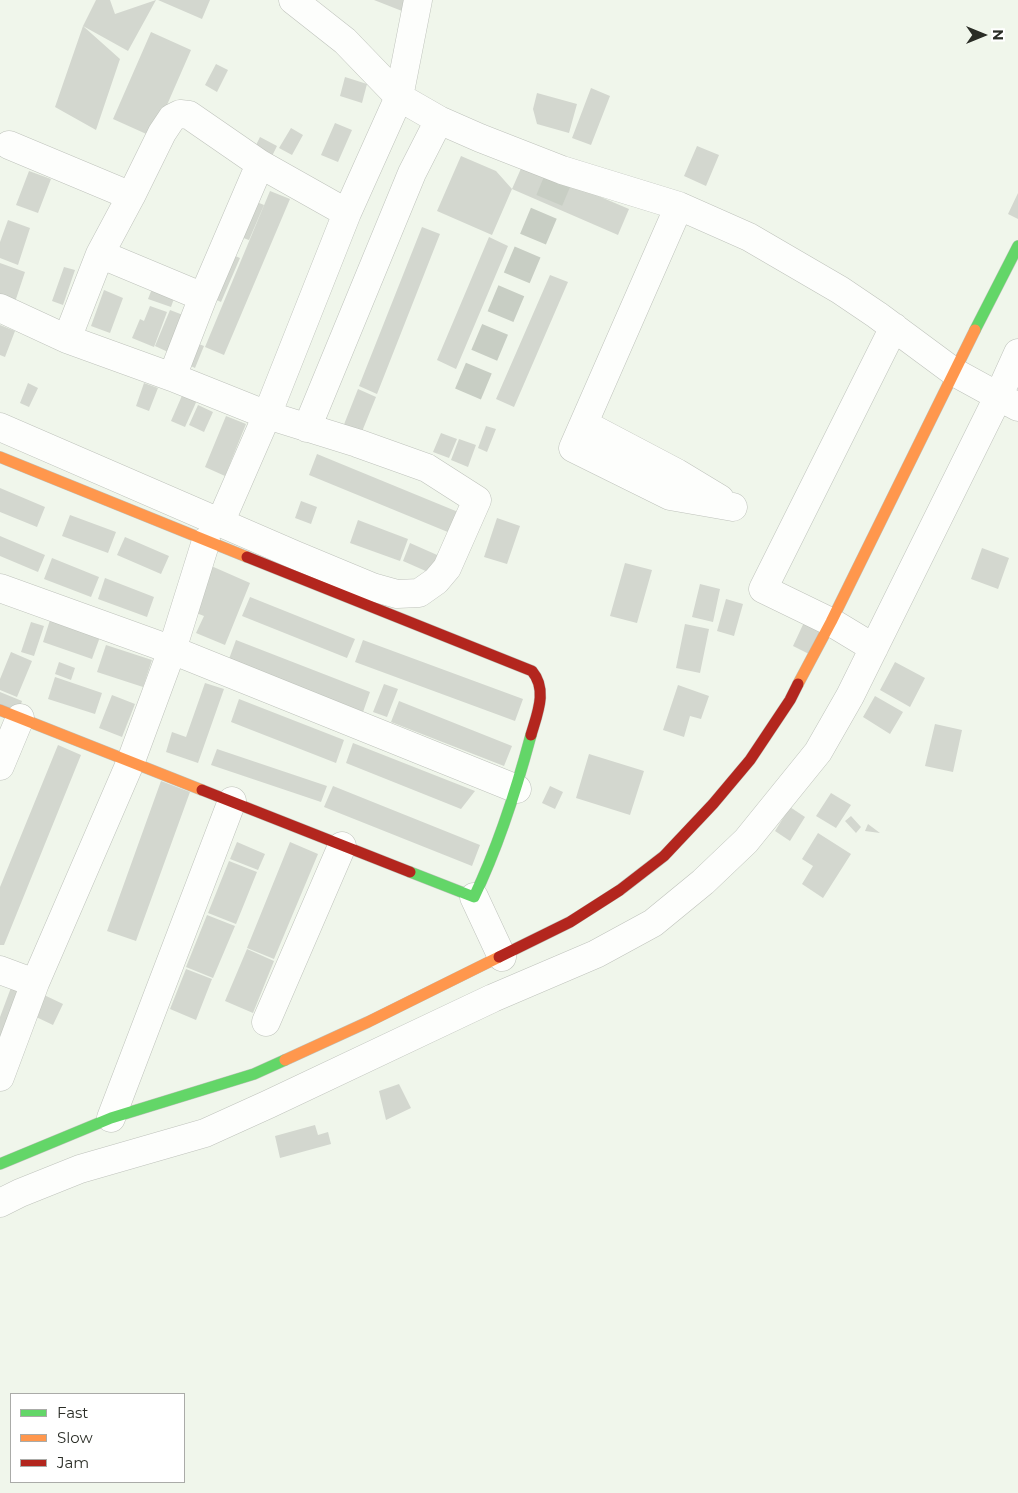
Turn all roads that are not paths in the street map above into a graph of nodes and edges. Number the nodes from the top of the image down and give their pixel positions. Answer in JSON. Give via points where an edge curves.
{"nodes":[{"id":1,"x":293,"y":0,"type":"edge"},
{"id":2,"x":418,"y":0,"type":"edge"},
{"id":3,"x":399,"y":97,"type":"junction"},
{"id":4,"x":439,"y":120,"type":"junction"},
{"id":5,"x":3,"y":150,"type":"edge"},
{"id":6,"x":260,"y":164,"type":"junction"},
{"id":7,"x":412,"y":173,"type":"junction"},
{"id":8,"x":361,"y":186,"type":"junction"},
{"id":9,"x":132,"y":196,"type":"junction"},
{"id":10,"x":678,"y":206,"type":"junction"},
{"id":11,"x":347,"y":213,"type":"junction"},
{"id":12,"x":1018,"y":246,"type":"edge"},
{"id":13,"x":100,"y":254,"type":"junction"},
{"id":14,"x":203,"y":297,"type":"junction"},
{"id":15,"x":0,"y":308,"type":"edge"},
{"id":16,"x":894,"y":326,"type":"junction"},
{"id":17,"x":67,"y":339,"type":"junction"},
{"id":18,"x":1018,"y":353,"type":"edge"},
{"id":19,"x":172,"y":377,"type":"junction"},
{"id":20,"x":985,"y":388,"type":"edge"},
{"id":21,"x":268,"y":415,"type":"junction"},
{"id":22,"x":584,"y":424,"type":"junction"},
{"id":23,"x":0,"y":426,"type":"edge"},
{"id":24,"x":307,"y":428,"type":"junction"},
{"id":25,"x":0,"y":457,"type":"edge"},
{"id":26,"x":213,"y":532,"type":"junction"},
{"id":27,"x":0,"y":588,"type":"edge"},
{"id":28,"x":852,"y":635,"type":"junction"},
{"id":29,"x":172,"y":650,"type":"junction"},
{"id":30,"x":10,"y":714,"type":"edge"},
{"id":31,"x":132,"y":760,"type":"junction"},
{"id":32,"x":0,"y":766,"type":"edge"},
{"id":33,"x":517,"y":789,"type":"junction"},
{"id":34,"x":232,"y":801,"type":"junction"},
{"id":35,"x":342,"y":846,"type":"junction"},
{"id":36,"x":474,"y":897,"type":"junction"},
{"id":37,"x":502,"y":957,"type":"junction"},
{"id":38,"x":0,"y":970,"type":"edge"},
{"id":39,"x":35,"y":984,"type":"junction"},
{"id":40,"x":266,"y":1022,"type":"dead end"},
{"id":41,"x":0,"y":1077,"type":"edge"},
{"id":42,"x":112,"y":1118,"type":"junction"},
{"id":43,"x":0,"y":1164,"type":"edge"},
{"id":44,"x":0,"y":1203,"type":"edge"}],
"edges":[{"from":1,"to":3,"type":"street","via":[[345,41]]},
{"from":2,"to":3,"type":"street"},
{"from":3,"to":4,"type":"street"},
{"from":3,"to":8,"type":"street"},
{"from":4,"to":7,"type":"street"},
{"from":4,"to":10,"type":"street","via":[[554,167]]},
{"from":5,"to":9,"type":"street"},
{"from":6,"to":9,"type":"street","via":[[189,115],[180,114],[172,118],[162,133]]},
{"from":6,"to":11,"type":"street"},
{"from":6,"to":14,"type":"street"},
{"from":7,"to":8,"type":"street"},
{"from":7,"to":24,"type":"street"},
{"from":8,"to":11,"type":"street"},
{"from":9,"to":13,"type":"street"},
{"from":10,"to":16,"type":"street","via":[[750,237]]},
{"from":10,"to":22,"type":"street"},
{"from":11,"to":21,"type":"street"},
{"from":12,"to":20,"type":"street"},
{"from":13,"to":14,"type":"street"},
{"from":13,"to":17,"type":"street"},
{"from":14,"to":19,"type":"street"},
{"from":15,"to":17,"type":"street"},
{"from":16,"to":20,"type":"street"},
{"from":16,"to":28,"type":"street","via":[[763,589]]},
{"from":17,"to":19,"type":"street"},
{"from":18,"to":20,"type":"street"},
{"from":19,"to":21,"type":"street"},
{"from":20,"to":28,"type":"street"},
{"from":20,"to":28,"type":"street"},
{"from":21,"to":24,"type":"street"},
{"from":21,"to":26,"type":"street"},
{"from":22,"to":22,"type":"street","via":[[573,448],[670,496],[733,507]]},
{"from":23,"to":26,"type":"street"},
{"from":24,"to":26,"type":"street","via":[[427,468],[478,500],[447,568],[436,581],[419,593],[385,592]]},
{"from":25,"to":26,"type":"street"},
{"from":26,"to":29,"type":"street"},
{"from":26,"to":33,"type":"street","via":[[532,671],[541,691]]},
{"from":27,"to":29,"type":"street"},
{"from":28,"to":37,"type":"street","via":[[790,700],[750,760],[664,856],[620,890],[570,922]]},
{"from":28,"to":44,"type":"street","via":[[850,696],[818,752],[746,841],[653,923],[596,954],[493,998],[205,1133],[80,1169]]},
{"from":29,"to":31,"type":"street"},
{"from":29,"to":33,"type":"street"},
{"from":30,"to":31,"type":"street"},
{"from":30,"to":32,"type":"street"},
{"from":31,"to":34,"type":"street"},
{"from":31,"to":39,"type":"street"},
{"from":33,"to":36,"type":"street","via":[[492,859]]},
{"from":34,"to":35,"type":"street"},
{"from":34,"to":42,"type":"street"},
{"from":35,"to":36,"type":"street"},
{"from":35,"to":40,"type":"street"},
{"from":36,"to":37,"type":"street"},
{"from":37,"to":42,"type":"street","via":[[254,1074]]},
{"from":38,"to":39,"type":"street"},
{"from":39,"to":41,"type":"street"},
{"from":42,"to":43,"type":"street"}]}
